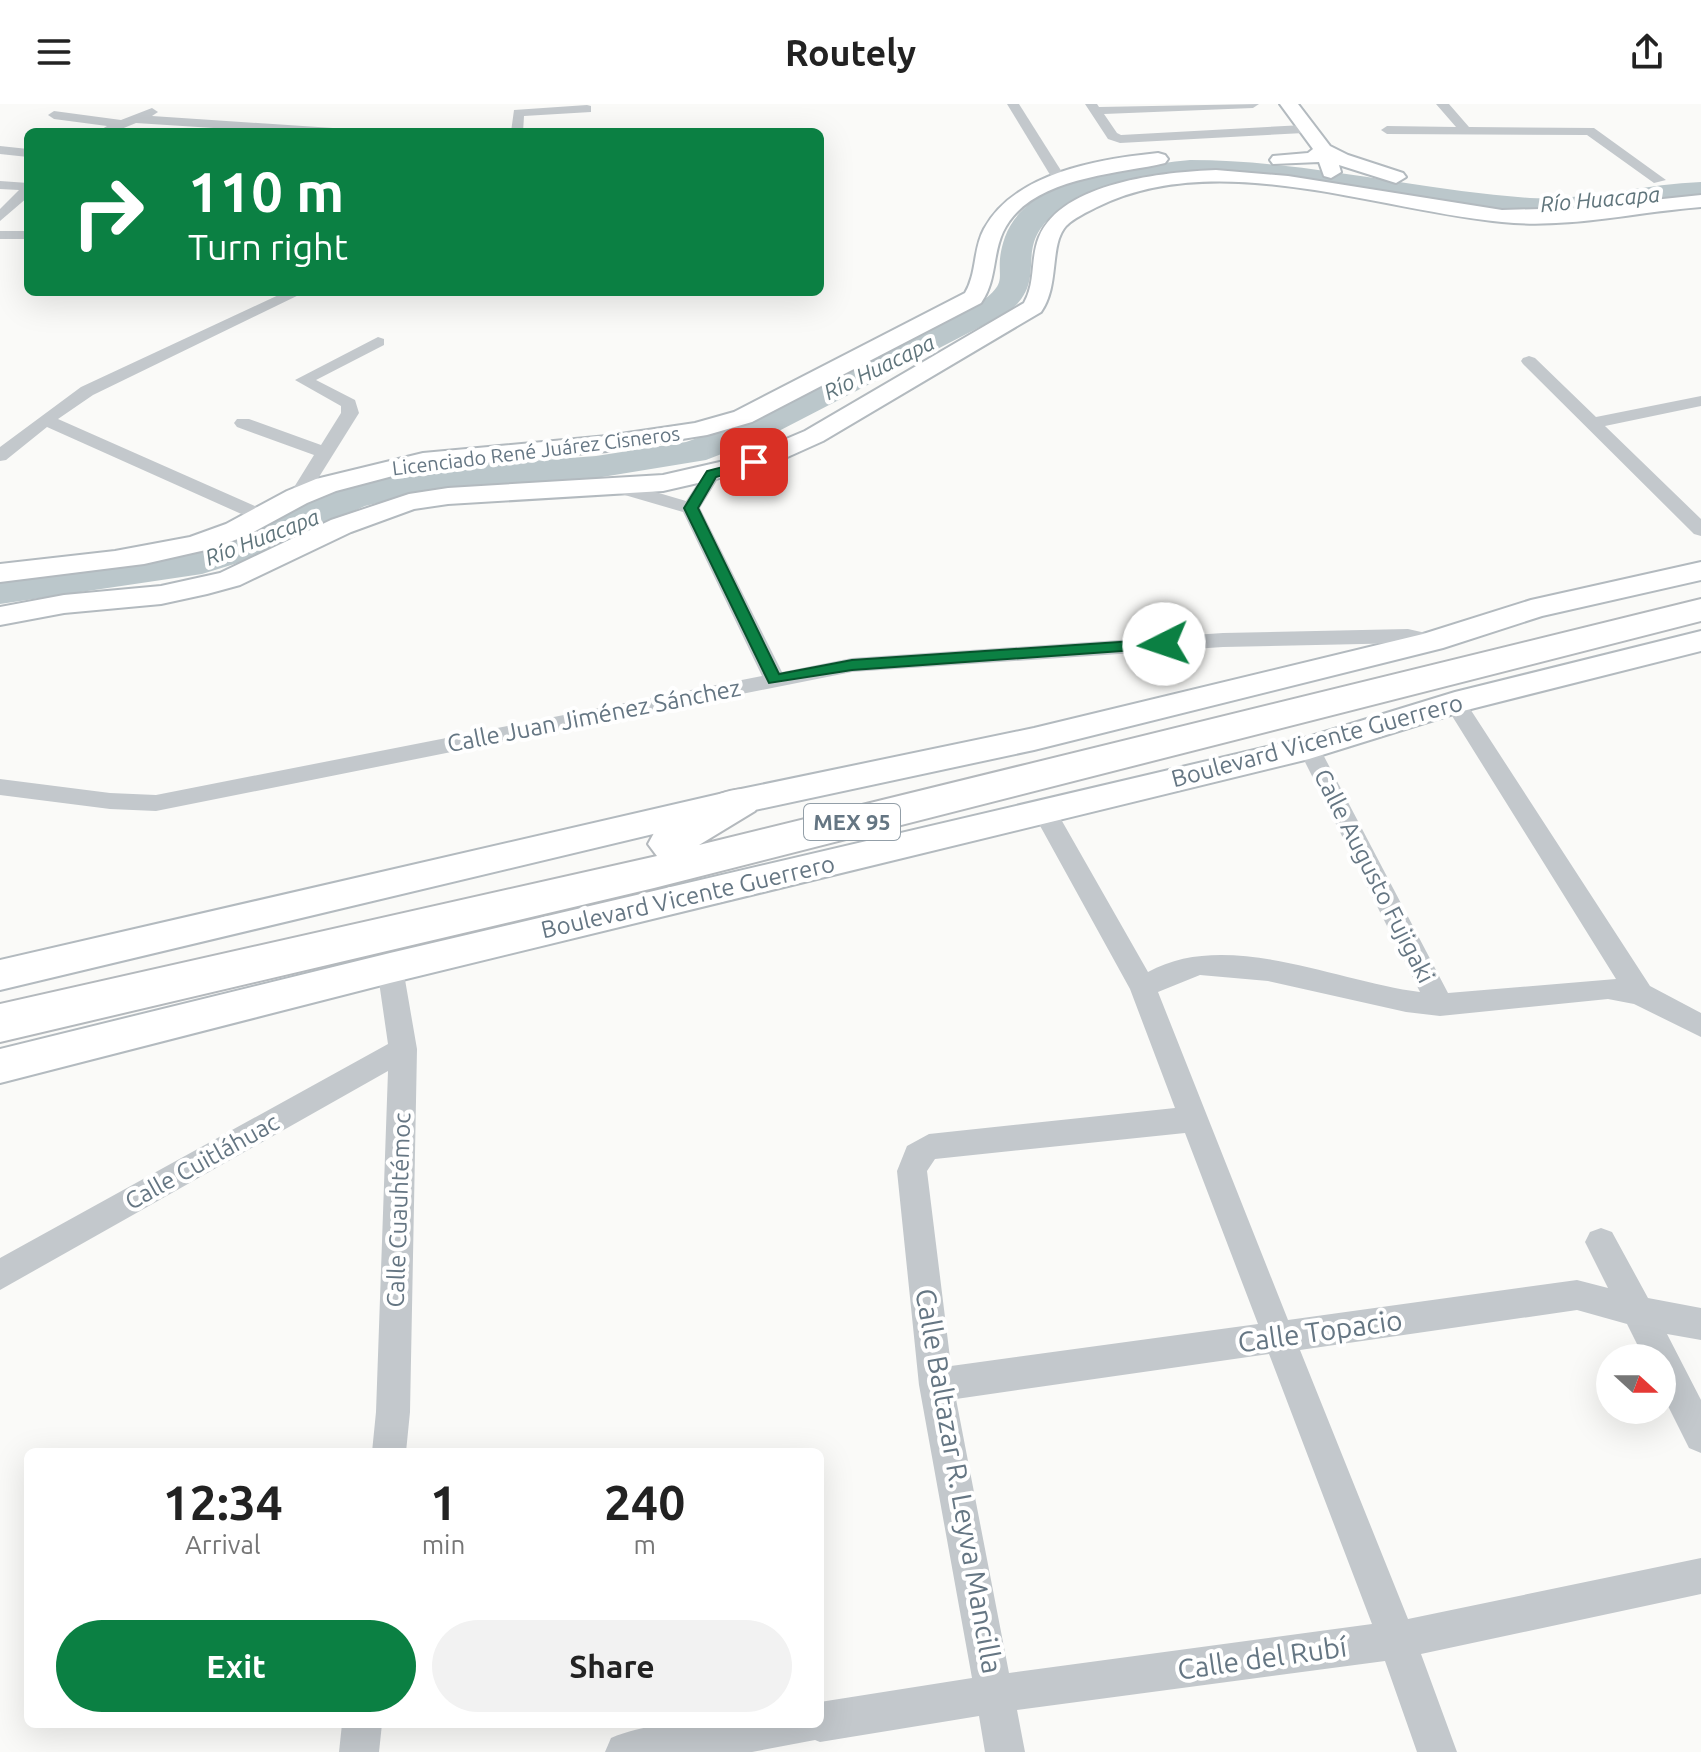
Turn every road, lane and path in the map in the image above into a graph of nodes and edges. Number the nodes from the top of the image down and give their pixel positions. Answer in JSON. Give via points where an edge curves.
{"nodes":[{"id":1,"x":138,"y":104,"type":"edge"},
{"id":2,"x":1013,"y":104,"type":"edge"},
{"id":3,"x":1253,"y":104,"type":"edge"},
{"id":4,"x":1289,"y":104,"type":"edge"},
{"id":5,"x":1442,"y":104,"type":"edge"},
{"id":6,"x":1094,"y":108,"type":"edge"},
{"id":7,"x":587,"y":111,"type":"edge"},
{"id":8,"x":54,"y":115,"type":"dead end"},
{"id":9,"x":136,"y":119,"type":"junction"},
{"id":10,"x":122,"y":124,"type":"junction"},
{"id":11,"x":112,"y":128,"type":"edge"},
{"id":12,"x":272,"y":128,"type":"edge"},
{"id":13,"x":517,"y":128,"type":"edge"},
{"id":14,"x":1464,"y":128,"type":"junction"},
{"id":15,"x":1304,"y":129,"type":"junction"},
{"id":16,"x":1387,"y":130,"type":"dead end"},
{"id":17,"x":0,"y":150,"type":"edge"},
{"id":18,"x":24,"y":153,"type":"edge"},
{"id":19,"x":1332,"y":173,"type":"junction"},
{"id":20,"x":1060,"y":180,"type":"junction"},
{"id":21,"x":1659,"y":180,"type":"junction"},
{"id":22,"x":1701,"y":180,"type":"edge"},
{"id":23,"x":1622,"y":184,"type":"dead end"},
{"id":24,"x":0,"y":185,"type":"edge"},
{"id":25,"x":24,"y":188,"type":"edge"},
{"id":26,"x":1580,"y":190,"type":"dead end"},
{"id":27,"x":24,"y":192,"type":"edge"},
{"id":28,"x":1701,"y":201,"type":"edge"},
{"id":29,"x":0,"y":217,"type":"edge"},
{"id":30,"x":0,"y":235,"type":"edge"},
{"id":31,"x":24,"y":235,"type":"edge"},
{"id":32,"x":280,"y":296,"type":"edge"},
{"id":33,"x":378,"y":342,"type":"dead end"},
{"id":34,"x":1529,"y":361,"type":"dead end"},
{"id":35,"x":1701,"y":401,"type":"edge"},
{"id":36,"x":46,"y":420,"type":"junction"},
{"id":37,"x":243,"y":423,"type":"dead end"},
{"id":38,"x":1590,"y":424,"type":"junction"},
{"id":39,"x":323,"y":452,"type":"junction"},
{"id":40,"x":0,"y":456,"type":"edge"},
{"id":41,"x":712,"y":474,"type":"junction"},
{"id":42,"x":618,"y":487,"type":"junction"},
{"id":43,"x":297,"y":497,"type":"junction"},
{"id":44,"x":691,"y":508,"type":"junction"},
{"id":45,"x":264,"y":517,"type":"junction"},
{"id":46,"x":1701,"y":530,"type":"edge"},
{"id":47,"x":1701,"y":571,"type":"edge"},
{"id":48,"x":0,"y":573,"type":"edge"},
{"id":49,"x":1701,"y":596,"type":"edge"},
{"id":50,"x":1701,"y":610,"type":"edge"},
{"id":51,"x":6,"y":615,"type":"edge"},
{"id":52,"x":1432,"y":641,"type":"junction"},
{"id":53,"x":1701,"y":641,"type":"edge"},
{"id":54,"x":775,"y":680,"type":"junction"},
{"id":55,"x":1455,"y":703,"type":"junction"},
{"id":56,"x":1309,"y":748,"type":"junction"},
{"id":57,"x":0,"y":787,"type":"edge"},
{"id":58,"x":741,"y":801,"type":"junction"},
{"id":59,"x":1045,"y":813,"type":"junction"},
{"id":60,"x":669,"y":844,"type":"junction"},
{"id":61,"x":390,"y":968,"type":"junction"},
{"id":62,"x":0,"y":975,"type":"edge"},
{"id":63,"x":1143,"y":988,"type":"junction"},
{"id":64,"x":1640,"y":994,"type":"junction"},
{"id":65,"x":0,"y":995,"type":"edge"},
{"id":66,"x":1440,"y":1005,"type":"junction"},
{"id":67,"x":0,"y":1023,"type":"edge"},
{"id":68,"x":1701,"y":1026,"type":"edge"},
{"id":69,"x":403,"y":1049,"type":"junction"},
{"id":70,"x":0,"y":1066,"type":"edge"},
{"id":71,"x":1194,"y":1119,"type":"junction"},
{"id":72,"x":1601,"y":1242,"type":"dead end"},
{"id":73,"x":0,"y":1275,"type":"edge"},
{"id":74,"x":1638,"y":1312,"type":"junction"},
{"id":75,"x":1701,"y":1324,"type":"edge"},
{"id":76,"x":1280,"y":1336,"type":"junction"},
{"id":77,"x":1655,"y":1344,"type":"edge"},
{"id":78,"x":936,"y":1385,"type":"junction"},
{"id":79,"x":1676,"y":1386,"type":"edge"},
{"id":80,"x":1701,"y":1436,"type":"edge"},
{"id":81,"x":389,"y":1448,"type":"edge"},
{"id":82,"x":1701,"y":1576,"type":"edge"},
{"id":83,"x":1397,"y":1640,"type":"junction"},
{"id":84,"x":995,"y":1694,"type":"junction"},
{"id":85,"x":824,"y":1721,"type":"edge"},
{"id":86,"x":362,"y":1728,"type":"edge"},
{"id":87,"x":779,"y":1728,"type":"edge"},
{"id":88,"x":359,"y":1752,"type":"edge"},
{"id":89,"x":625,"y":1752,"type":"edge"},
{"id":90,"x":1005,"y":1752,"type":"edge"},
{"id":91,"x":1437,"y":1752,"type":"edge"}],
"edges":[{"from":1,"to":9,"type":"street","via":[[159,109]]},
{"from":2,"to":20,"type":"street"},
{"from":3,"to":6,"type":"street"},
{"from":4,"to":15,"type":"main road"},
{"from":5,"to":14,"type":"street"},
{"from":6,"to":15,"type":"street","via":[[1112,136],[1120,139]]},
{"from":7,"to":13,"type":"street","via":[[518,113]]},
{"from":8,"to":10,"type":"street"},
{"from":9,"to":10,"type":"street"},
{"from":9,"to":12,"type":"street"},
{"from":10,"to":11,"type":"street"},
{"from":14,"to":16,"type":"street"},
{"from":14,"to":21,"type":"street","via":[[1590,131]]},
{"from":15,"to":19,"type":"main road"},
{"from":17,"to":18,"type":"street"},
{"from":19,"to":20,"type":"main road","name":"Licenciado René Juárez Cisneros","via":[[1280,160],[1221,156],[1109,165]]},
{"from":19,"to":26,"type":"main road","name":"Licenciado René Juárez Cisneros","via":[[1501,193]]},
{"from":19,"to":28,"type":"main road","name":"Licenciado René Juárez Cisneros","via":[[1502,216],[1574,217]]},
{"from":19,"to":41,"type":"main road","name":"Licenciado René Juárez Cisneros","via":[[1261,179],[1189,177],[1118,190],[1089,202],[1055,227],[1047,244],[1042,293],[1015,320],[814,436]]},
{"from":20,"to":43,"type":"main road","name":"Licenciado René Juárez Cisneros","via":[[1000,218],[991,233],[983,285],[973,298],[743,417],[667,438],[416,462]]},
{"from":21,"to":22,"type":"main road"},
{"from":21,"to":23,"type":"main road"},
{"from":24,"to":25,"type":"street"},
{"from":27,"to":29,"type":"street"},
{"from":30,"to":31,"type":"street"},
{"from":32,"to":36,"type":"street","via":[[87,391]]},
{"from":33,"to":39,"type":"street","via":[[303,380],[349,404],[350,413]]},
{"from":34,"to":38,"type":"street"},
{"from":35,"to":38,"type":"street"},
{"from":36,"to":40,"type":"street"},
{"from":36,"to":45,"type":"street"},
{"from":37,"to":39,"type":"street"},
{"from":38,"to":46,"type":"street"},
{"from":39,"to":43,"type":"street"},
{"from":41,"to":42,"type":"main road","name":"Licenciado René Juárez Cisneros"},
{"from":41,"to":44,"type":"street"},
{"from":42,"to":44,"type":"street"},
{"from":42,"to":51,"type":"main road","name":"Licenciado René Juárez Cisneros","via":[[409,502],[219,582]]},
{"from":43,"to":45,"type":"main road","name":"Licenciado René Juárez Cisneros"},
{"from":44,"to":54,"type":"street"},
{"from":45,"to":48,"type":"main road","name":"Licenciado René Juárez Cisneros","via":[[163,553]]},
{"from":47,"to":52,"type":"main road","via":[[1477,624]]},
{"from":49,"to":60,"type":"highway","name":"Boulevard Vicente Guerrero","number":"MEX 95","via":[[806,816]]},
{"from":50,"to":67,"type":"highway","name":"Boulevard Vicente Guerrero","number":"MEX 95","via":[[654,872]]},
{"from":52,"to":54,"type":"street","name":"Calle Juan Jiménez Sánchez","via":[[1408,636],[1207,641],[852,665]]},
{"from":52,"to":58,"type":"main road","via":[[1034,739]]},
{"from":53,"to":55,"type":"main road","name":"Boulevard Vicente Guerrero"},
{"from":54,"to":57,"type":"street","name":"Calle Juan Jiménez Sánchez","via":[[156,803]]},
{"from":55,"to":56,"type":"main road","name":"Boulevard Vicente Guerrero"},
{"from":55,"to":64,"type":"street"},
{"from":56,"to":59,"type":"main road","name":"Boulevard Vicente Guerrero"},
{"from":56,"to":66,"type":"street","name":"Calle Augusto Fujigaki"},
{"from":58,"to":60,"type":"highway"},
{"from":58,"to":62,"type":"main road"},
{"from":59,"to":61,"type":"main road","name":"Boulevard Vicente Guerrero"},
{"from":59,"to":63,"type":"street"},
{"from":60,"to":65,"type":"highway","name":"Boulevard Vicente Guerrero","number":"MEX 95"},
{"from":61,"to":69,"type":"street","name":"Calle Cuauhtémoc"},
{"from":61,"to":70,"type":"main road","name":"Boulevard Vicente Guerrero"},
{"from":63,"to":66,"type":"street","via":[[1200,965],[1268,970]]},
{"from":63,"to":71,"type":"street"},
{"from":64,"to":66,"type":"street","via":[[1608,988]]},
{"from":64,"to":68,"type":"street"},
{"from":69,"to":73,"type":"street","name":"Calle Cuitláhuac"},
{"from":69,"to":81,"type":"street","name":"Calle Cuauhtémoc"},
{"from":71,"to":76,"type":"street"},
{"from":71,"to":78,"type":"street","name":"Calle Baltazar R. Leyva Mancilla","via":[[929,1147],[918,1155],[912,1171]]},
{"from":72,"to":74,"type":"street"},
{"from":74,"to":75,"type":"street","name":"Calle Topacio"},
{"from":74,"to":76,"type":"street","name":"Calle Topacio","via":[[1577,1295]]},
{"from":74,"to":77,"type":"street"},
{"from":76,"to":78,"type":"street","name":"Calle Topacio"},
{"from":76,"to":83,"type":"street"},
{"from":78,"to":84,"type":"street","name":"Calle Baltazar R. Leyva Mancilla"},
{"from":79,"to":80,"type":"street"},
{"from":82,"to":83,"type":"street","name":"Calle del Rubí"},
{"from":83,"to":84,"type":"street","name":"Calle del Rubí"},
{"from":83,"to":91,"type":"street"},
{"from":84,"to":85,"type":"street","name":"Calle del Rubí"},
{"from":84,"to":90,"type":"street","name":"Calle Baltazar R. Leyva Mancilla"},
{"from":86,"to":88,"type":"street"},
{"from":87,"to":89,"type":"street"}]}
